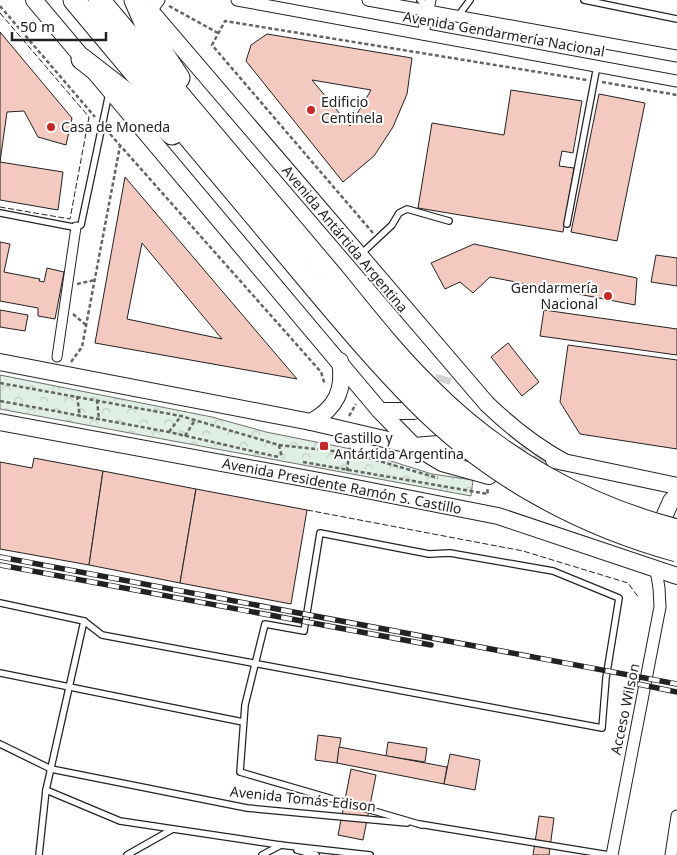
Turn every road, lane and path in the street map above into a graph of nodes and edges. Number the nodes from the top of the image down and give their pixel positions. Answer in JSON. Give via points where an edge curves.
{"nodes":[{"id":1,"x":34,"y":0,"type":"edge"},
{"id":2,"x":74,"y":0,"type":"edge"},
{"id":3,"x":99,"y":0,"type":"edge"},
{"id":4,"x":166,"y":0,"type":"edge"},
{"id":5,"x":237,"y":0,"type":"edge"},
{"id":6,"x":368,"y":0,"type":"edge"},
{"id":7,"x":420,"y":0,"type":"edge"},
{"id":8,"x":470,"y":0,"type":"edge"},
{"id":9,"x":584,"y":0,"type":"edge"},
{"id":10,"x":146,"y":3,"type":"edge"},
{"id":11,"x":429,"y":5,"type":"edge"},
{"id":12,"x":0,"y":6,"type":"edge"},
{"id":13,"x":458,"y":16,"type":"junction"},
{"id":14,"x":677,"y":19,"type":"edge"},
{"id":15,"x":218,"y":33,"type":"junction"},
{"id":16,"x":423,"y":34,"type":"junction"},
{"id":17,"x":677,"y":56,"type":"edge"},
{"id":18,"x":82,"y":59,"type":"junction"},
{"id":19,"x":597,"y":66,"type":"junction"},
{"id":20,"x":594,"y":81,"type":"junction"},
{"id":21,"x":677,"y":81,"type":"edge"},
{"id":22,"x":109,"y":92,"type":"junction"},
{"id":23,"x":677,"y":95,"type":"edge"},
{"id":24,"x":102,"y":125,"type":"junction"},
{"id":25,"x":120,"y":146,"type":"junction"},
{"id":26,"x":223,"y":149,"type":"junction"},
{"id":27,"x":0,"y":213,"type":"edge"},
{"id":28,"x":257,"y":218,"type":"junction"},
{"id":29,"x":449,"y":221,"type":"dead end"},
{"id":30,"x":567,"y":224,"type":"dead end"},
{"id":31,"x":76,"y":227,"type":"junction"},
{"id":32,"x":378,"y":238,"type":"junction"},
{"id":33,"x":359,"y":256,"type":"junction"},
{"id":34,"x":94,"y":280,"type":"junction"},
{"id":35,"x":67,"y":286,"type":"junction"},
{"id":36,"x":64,"y":306,"type":"junction"},
{"id":37,"x":86,"y":325,"type":"junction"},
{"id":38,"x":443,"y":355,"type":"junction"},
{"id":39,"x":57,"y":357,"type":"dead end"},
{"id":40,"x":340,"y":361,"type":"junction"},
{"id":41,"x":0,"y":362,"type":"edge"},
{"id":42,"x":69,"y":375,"type":"junction"},
{"id":43,"x":444,"y":376,"type":"tunnel mouth"},
{"id":44,"x":0,"y":383,"type":"edge"},
{"id":45,"x":322,"y":392,"type":"dead end"},
{"id":46,"x":77,"y":396,"type":"junction"},
{"id":47,"x":0,"y":400,"type":"edge"},
{"id":48,"x":97,"y":400,"type":"junction"},
{"id":49,"x":414,"y":410,"type":"dead end"},
{"id":50,"x":380,"y":411,"type":"junction"},
{"id":51,"x":80,"y":416,"type":"junction"},
{"id":52,"x":181,"y":416,"type":"junction"},
{"id":53,"x":99,"y":420,"type":"junction"},
{"id":54,"x":195,"y":420,"type":"junction"},
{"id":55,"x":0,"y":422,"type":"edge"},
{"id":56,"x":311,"y":422,"type":"junction"},
{"id":57,"x":169,"y":432,"type":"junction"},
{"id":58,"x":185,"y":436,"type":"junction"},
{"id":59,"x":450,"y":443,"type":"dead end"},
{"id":60,"x":280,"y":445,"type":"junction"},
{"id":61,"x":414,"y":446,"type":"junction"},
{"id":62,"x":282,"y":458,"type":"junction"},
{"id":63,"x":547,"y":459,"type":"tunnel mouth"},
{"id":64,"x":291,"y":460,"type":"dead end"},
{"id":65,"x":301,"y":462,"type":"dead end"},
{"id":66,"x":564,"y":462,"type":"junction"},
{"id":67,"x":443,"y":478,"type":"dead end"},
{"id":68,"x":488,"y":480,"type":"joint"},
{"id":69,"x":677,"y":486,"type":"edge"},
{"id":70,"x":677,"y":495,"type":"edge"},
{"id":71,"x":671,"y":524,"type":"edge"},
{"id":72,"x":677,"y":551,"type":"edge"},
{"id":73,"x":656,"y":570,"type":"junction"},
{"id":74,"x":677,"y":576,"type":"edge"},
{"id":75,"x":0,"y":603,"type":"edge"},
{"id":76,"x":84,"y":621,"type":"junction"},
{"id":77,"x":256,"y":663,"type":"junction"},
{"id":78,"x":0,"y":673,"type":"edge"},
{"id":79,"x":70,"y":688,"type":"junction"},
{"id":80,"x":243,"y":722,"type":"junction"},
{"id":81,"x":0,"y":744,"type":"edge"},
{"id":82,"x":51,"y":769,"type":"junction"},
{"id":83,"x":46,"y":790,"type":"junction"},
{"id":84,"x":677,"y":816,"type":"edge"},
{"id":85,"x":422,"y":825,"type":"junction"},
{"id":86,"x":171,"y":830,"type":"junction"},
{"id":87,"x":280,"y":845,"type":"junction"},
{"id":88,"x":39,"y":855,"type":"edge"},
{"id":89,"x":127,"y":855,"type":"edge"},
{"id":90,"x":262,"y":855,"type":"edge"},
{"id":91,"x":316,"y":855,"type":"edge"},
{"id":92,"x":370,"y":855,"type":"edge"},
{"id":93,"x":611,"y":855,"type":"edge"},
{"id":94,"x":671,"y":855,"type":"edge"}],
"edges":[{"from":1,"to":18,"type":"main road"},
{"from":2,"to":28,"type":"highway"},
{"from":3,"to":26,"type":"highway"},
{"from":4,"to":15,"type":"path","via":[[170,7]]},
{"from":5,"to":16,"type":"street","name":"Avenida Gendarmería Nacional"},
{"from":6,"to":11,"type":"street","name":"Avenida Gendarmería Nacional"},
{"from":7,"to":11,"type":"lane"},
{"from":8,"to":13,"type":"lane"},
{"from":9,"to":14,"type":"lane"},
{"from":10,"to":26,"type":"highway","via":[[150,34]]},
{"from":10,"to":33,"type":"main road","name":"Avenida Antártida Argentina"},
{"from":11,"to":13,"type":"street","name":"Avenida Gendarmería Nacional"},
{"from":11,"to":16,"type":"street"},
{"from":12,"to":24,"type":"path"},
{"from":13,"to":17,"type":"street","name":"Avenida Gendarmería Nacional"},
{"from":15,"to":20,"type":"path","via":[[225,21]]},
{"from":15,"to":32,"type":"path","via":[[212,45]]},
{"from":16,"to":19,"type":"street","name":"Avenida Gendarmería Nacional"},
{"from":18,"to":22,"type":"main road"},
{"from":18,"to":28,"type":"highway","via":[[131,96]]},
{"from":19,"to":20,"type":"lane"},
{"from":19,"to":21,"type":"street","name":"Avenida Gendarmería Nacional"},
{"from":20,"to":23,"type":"path"},
{"from":20,"to":30,"type":"lane"},
{"from":22,"to":24,"type":"lane"},
{"from":22,"to":40,"type":"main road"},
{"from":24,"to":25,"type":"path"},
{"from":24,"to":31,"type":"lane","via":[[82,222]]},
{"from":25,"to":34,"type":"path"},
{"from":25,"to":45,"type":"path","via":[[321,372],[325,383]]},
{"from":26,"to":71,"type":"highway","bridge":true,"via":[[428,387],[494,443],[538,473],[582,497]]},
{"from":27,"to":31,"type":"lane"},
{"from":28,"to":72,"type":"highway","bridge":true,"via":[[416,402],[485,461],[541,497],[585,520]]},
{"from":29,"to":32,"type":"lane","via":[[407,209],[399,213]]},
{"from":31,"to":35,"type":"street"},
{"from":32,"to":33,"type":"lane"},
{"from":33,"to":38,"type":"main road","name":"Avenida Antártida Argentina"},
{"from":34,"to":35,"type":"path"},
{"from":34,"to":37,"type":"path"},
{"from":35,"to":36,"type":"street"},
{"from":36,"to":37,"type":"path"},
{"from":36,"to":39,"type":"street"},
{"from":37,"to":42,"type":"path","via":[[82,346],[71,360]]},
{"from":38,"to":43,"type":"main road"},
{"from":38,"to":66,"type":"main road","name":"Avenida Antártida Argentina","via":[[510,427]]},
{"from":40,"to":50,"type":"main road"},
{"from":40,"to":56,"type":"main road","via":[[343,376],[340,391],[332,407]]},
{"from":41,"to":42,"type":"main road"},
{"from":42,"to":56,"type":"main road"},
{"from":44,"to":46,"type":"path"},
{"from":46,"to":48,"type":"path"},
{"from":46,"to":51,"type":"path"},
{"from":47,"to":51,"type":"path"},
{"from":48,"to":52,"type":"path"},
{"from":48,"to":53,"type":"path"},
{"from":49,"to":50,"type":"main road"},
{"from":50,"to":61,"type":"main road"},
{"from":51,"to":53,"type":"path"},
{"from":52,"to":54,"type":"path"},
{"from":52,"to":57,"type":"path"},
{"from":53,"to":57,"type":"path"},
{"from":54,"to":58,"type":"path"},
{"from":54,"to":60,"type":"path"},
{"from":55,"to":73,"type":"main road","name":"Avenida Presidente Ramón S. Castillo","via":[[498,516]]},
{"from":56,"to":61,"type":"main road"},
{"from":57,"to":58,"type":"path"},
{"from":58,"to":62,"type":"path"},
{"from":59,"to":61,"type":"main road"},
{"from":60,"to":62,"type":"path"},
{"from":60,"to":67,"type":"path","via":[[350,453]]},
{"from":61,"to":68,"type":"main road","via":[[442,463]]},
{"from":62,"to":64,"type":"path"},
{"from":63,"to":66,"type":"main road"},
{"from":65,"to":68,"type":"path","via":[[488,494]]},
{"from":66,"to":69,"type":"main road"},
{"from":70,"to":71,"type":"main road","via":[[671,501]]},
{"from":73,"to":74,"type":"main road","name":"Avenida Presidente Ramón S. Castillo"},
{"from":73,"to":93,"type":"street","name":"Acceso Wilson","via":[[660,607]]},
{"from":75,"to":76,"type":"lane"},
{"from":76,"to":77,"type":"lane","via":[[102,635]]},
{"from":76,"to":79,"type":"lane"},
{"from":77,"to":77,"type":"lane","via":[[602,728],[606,678],[619,598],[553,570],[450,553],[428,554],[320,533],[304,631],[264,624]]},
{"from":77,"to":80,"type":"lane"},
{"from":78,"to":79,"type":"lane"},
{"from":79,"to":80,"type":"lane"},
{"from":79,"to":82,"type":"lane"},
{"from":80,"to":85,"type":"lane","via":[[240,772]]},
{"from":81,"to":82,"type":"lane","name":"Avenida Tomás Edison"},
{"from":82,"to":83,"type":"lane"},
{"from":82,"to":85,"type":"lane","name":"Avenida Tomás Edison","via":[[247,808]]},
{"from":83,"to":86,"type":"lane","via":[[120,821]]},
{"from":83,"to":88,"type":"lane"},
{"from":84,"to":94,"type":"street"},
{"from":85,"to":93,"type":"lane","name":"Avenida Tomás Edison"},
{"from":86,"to":87,"type":"lane"},
{"from":86,"to":89,"type":"lane"},
{"from":87,"to":90,"type":"lane"},
{"from":87,"to":91,"type":"lane"},
{"from":87,"to":92,"type":"lane"}]}
